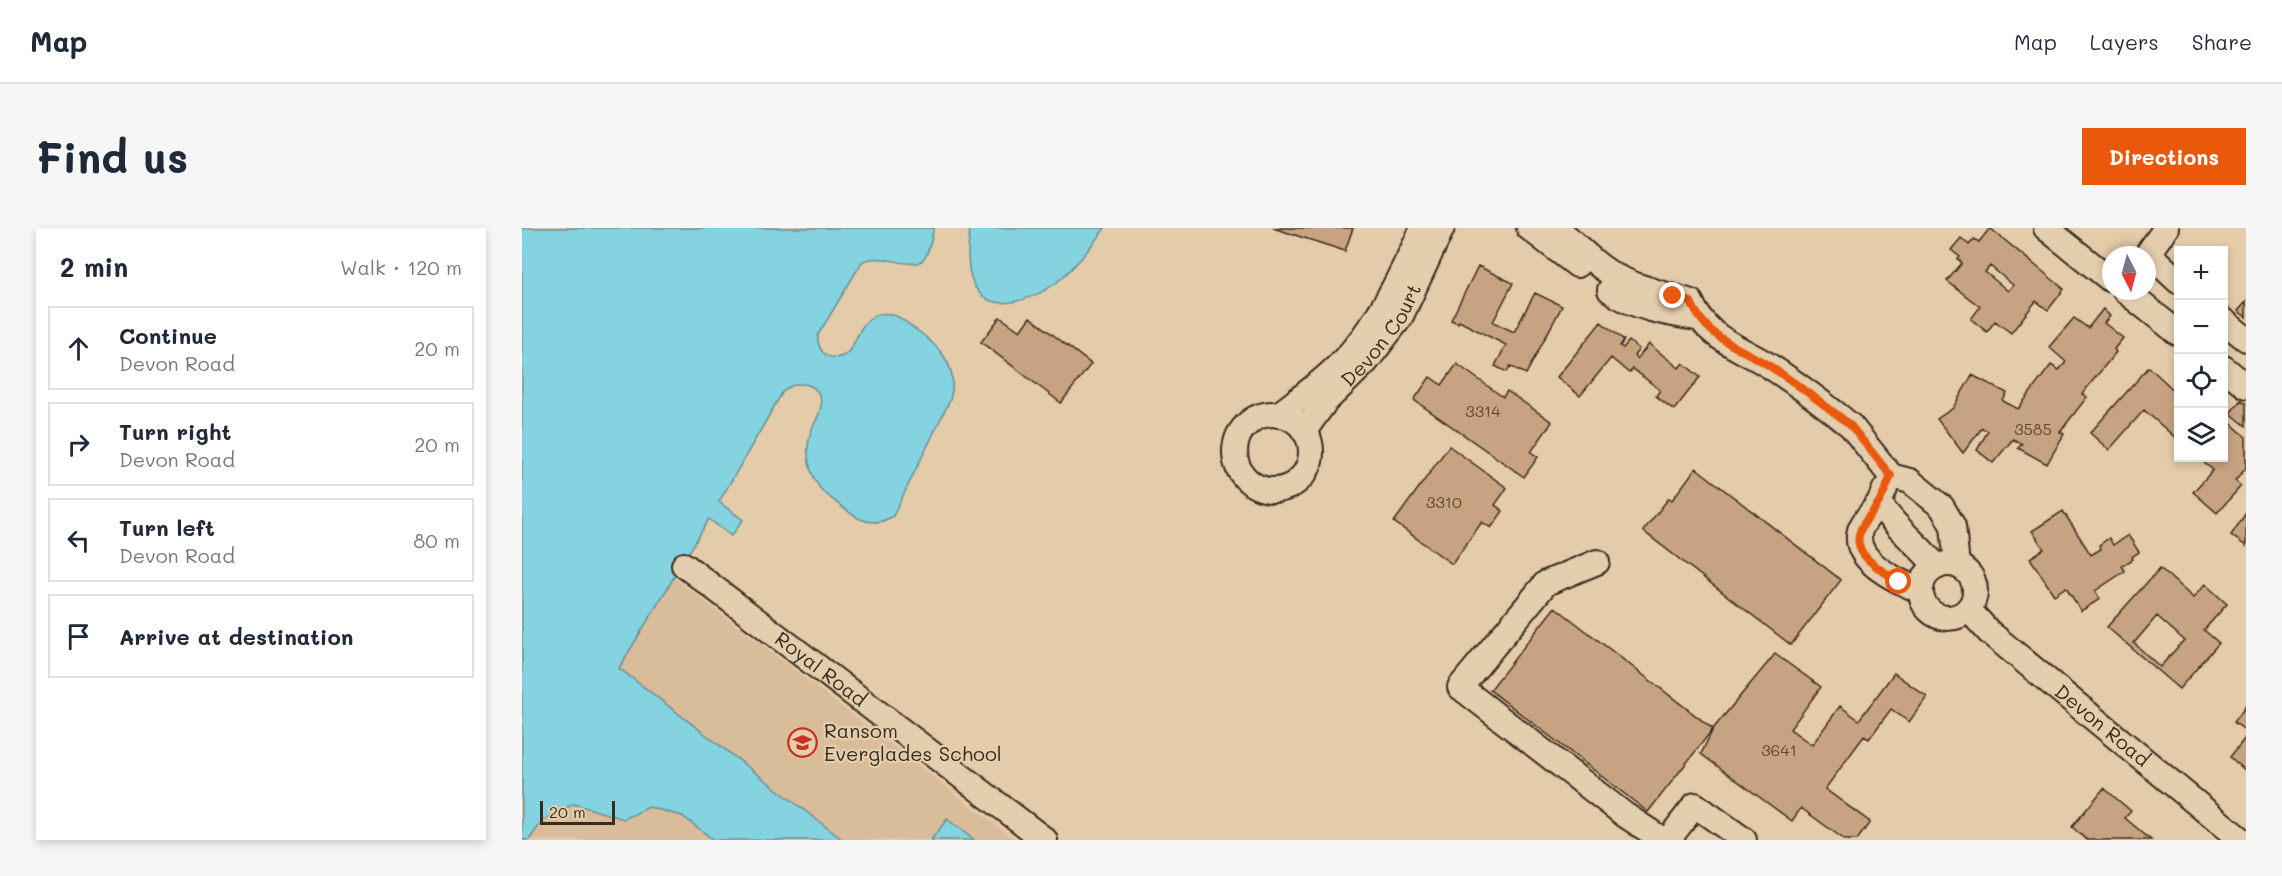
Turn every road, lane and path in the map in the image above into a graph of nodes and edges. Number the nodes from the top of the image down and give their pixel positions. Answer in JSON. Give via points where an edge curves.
{"nodes":[{"id":1,"x":1423,"y":228,"type":"edge"},
{"id":2,"x":1442,"y":228,"type":"edge"},
{"id":3,"x":1529,"y":228,"type":"edge"},
{"id":4,"x":1557,"y":228,"type":"edge"},
{"id":5,"x":2046,"y":228,"type":"edge"},
{"id":6,"x":2166,"y":228,"type":"edge"},
{"id":7,"x":2102,"y":273,"type":"edge"},
{"id":8,"x":2174,"y":277,"type":"edge"},
{"id":9,"x":2136,"y":300,"type":"edge"},
{"id":10,"x":1697,"y":318,"type":"junction"},
{"id":11,"x":2228,"y":325,"type":"edge"},
{"id":12,"x":2174,"y":330,"type":"edge"},
{"id":13,"x":2246,"y":339,"type":"edge"},
{"id":14,"x":2228,"y":372,"type":"edge"},
{"id":15,"x":2246,"y":386,"type":"edge"},
{"id":16,"x":1278,"y":415,"type":"junction"},
{"id":17,"x":1304,"y":431,"type":"junction"},
{"id":18,"x":1891,"y":476,"type":"junction"},
{"id":19,"x":1879,"y":503,"type":"junction"},
{"id":20,"x":1597,"y":562,"type":"dead end"},
{"id":21,"x":684,"y":565,"type":"dead end"},
{"id":22,"x":1947,"y":566,"type":"junction"},
{"id":23,"x":1921,"y":591,"type":"junction"},
{"id":24,"x":1968,"y":609,"type":"junction"},
{"id":25,"x":1045,"y":840,"type":"edge"},
{"id":26,"x":1666,"y":840,"type":"edge"},
{"id":27,"x":1744,"y":840,"type":"edge"},
{"id":28,"x":2241,"y":840,"type":"edge"}],
"edges":[{"from":1,"to":16,"type":"street","name":"Devon Court","via":[[1374,323],[1340,364]]},
{"from":2,"to":17,"type":"street","name":"Devon Court","via":[[1400,318]]},
{"from":3,"to":10,"type":"street","via":[[1614,293],[1653,308]]},
{"from":4,"to":10,"type":"street","via":[[1618,278],[1691,302]]},
{"from":5,"to":7,"type":"street"},
{"from":6,"to":8,"type":"street","via":[[2148,253]]},
{"from":9,"to":12,"type":"street"},
{"from":10,"to":18,"type":"street","via":[[1720,338],[1769,366],[1840,417]]},
{"from":11,"to":13,"type":"street"},
{"from":14,"to":15,"type":"street"},
{"from":16,"to":17,"type":"street","via":[[1297,423]]},
{"from":16,"to":17,"type":"street","via":[[1255,419],[1238,437],[1235,460],[1240,472],[1258,488],[1282,489],[1303,476],[1311,454]]},
{"from":18,"to":19,"type":"street"},
{"from":18,"to":22,"type":"street","via":[[1910,481],[1942,507],[1953,526]]},
{"from":19,"to":22,"type":"street","via":[[1891,522]]},
{"from":19,"to":23,"type":"street","via":[[1861,527],[1860,550],[1899,582]]},
{"from":20,"to":26,"type":"street","via":[[1545,583],[1460,687],[1624,815]]},
{"from":21,"to":25,"type":"street","name":"Royal Road"},
{"from":22,"to":23,"type":"street","via":[[1927,575]]},
{"from":22,"to":24,"type":"street","via":[[1971,576],[1974,600]]},
{"from":23,"to":24,"type":"street","via":[[1926,606],[1940,617],[1956,617]]},
{"from":24,"to":28,"type":"street","name":"Devon Road","via":[[1989,632]]},
{"from":26,"to":27,"type":"street","via":[[1695,805]]}]}
